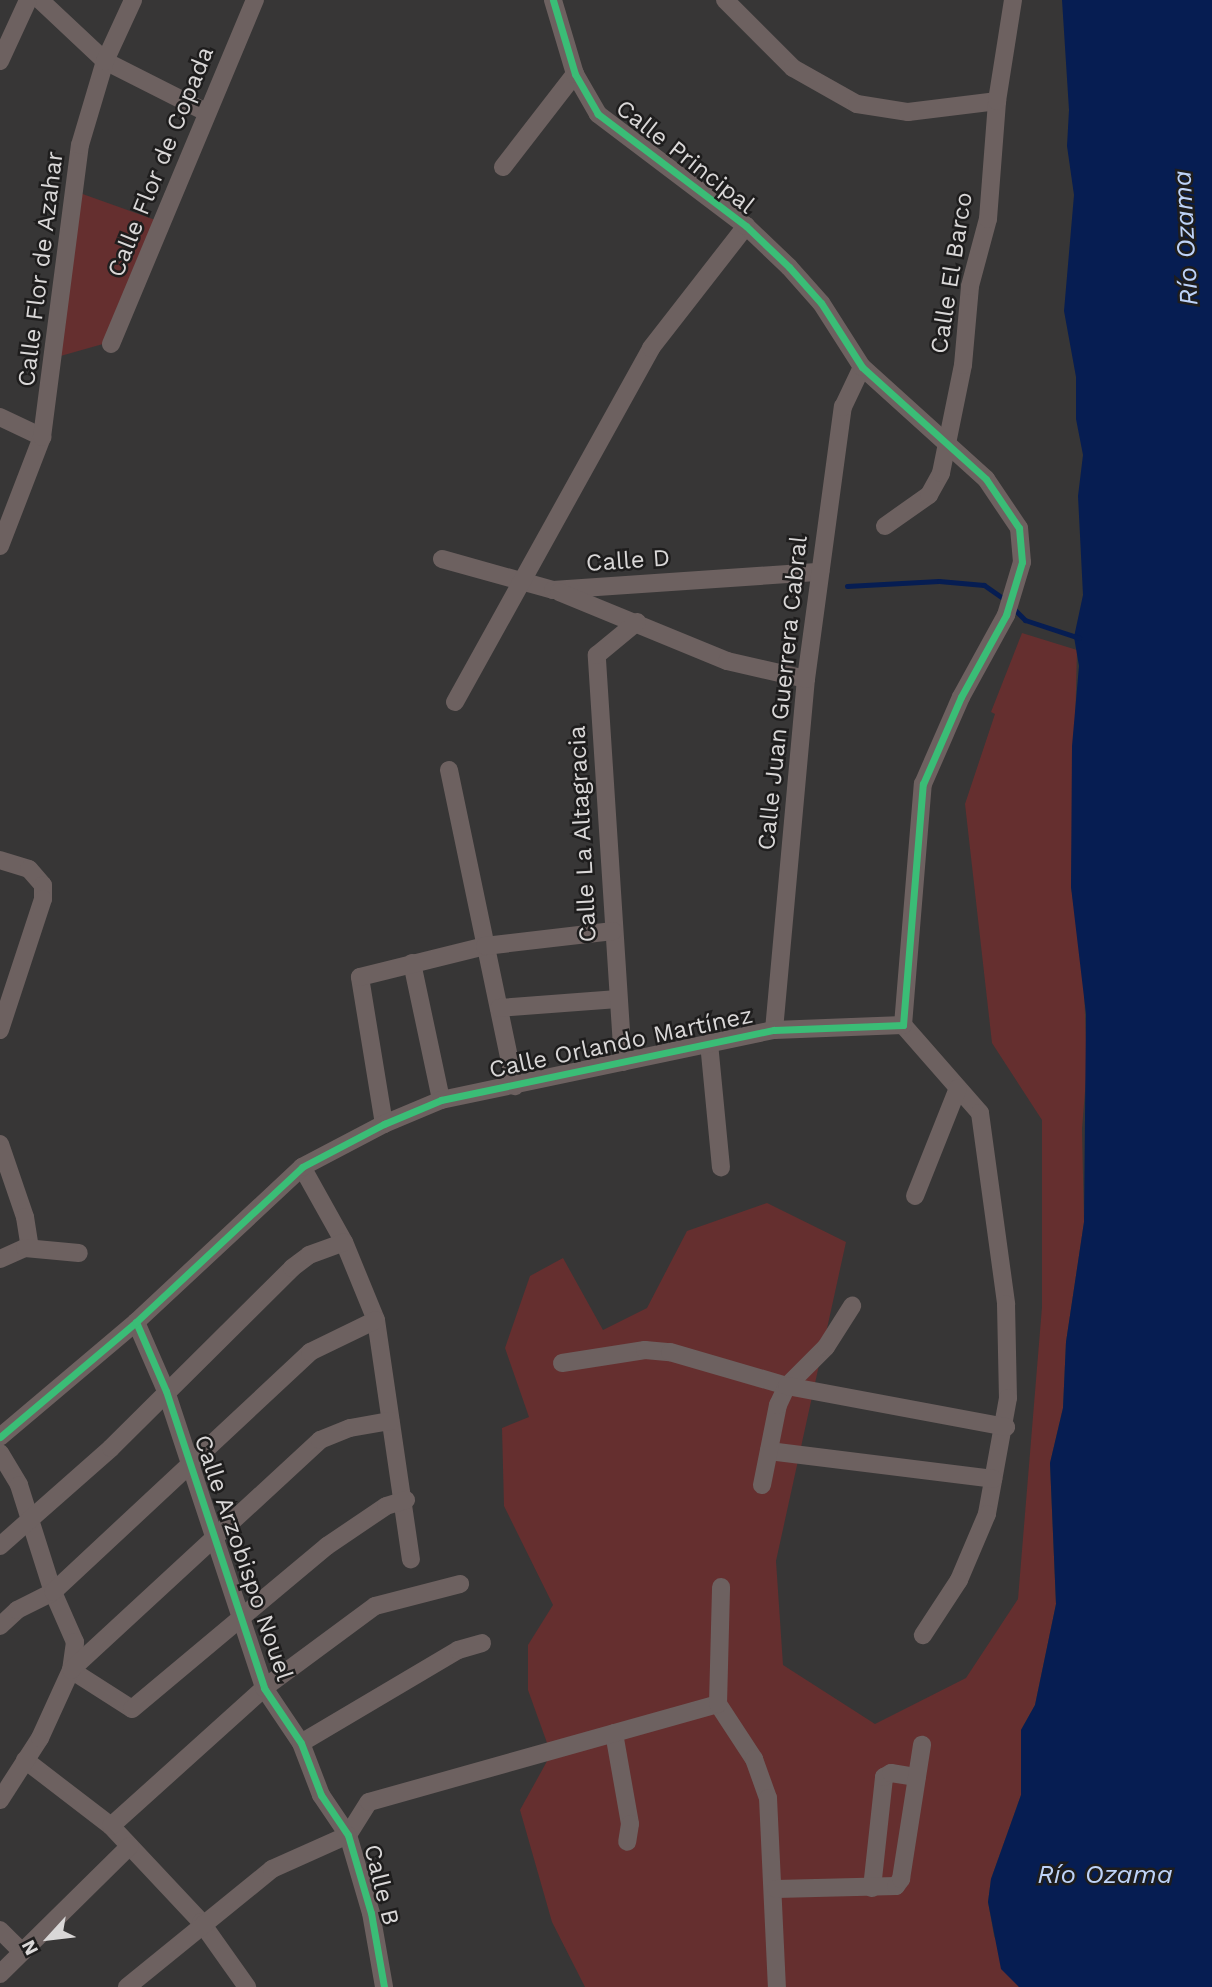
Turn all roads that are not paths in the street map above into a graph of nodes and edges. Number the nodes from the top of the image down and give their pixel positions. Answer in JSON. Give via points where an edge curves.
{"nodes":[{"id":1,"x":28,"y":0,"type":"edge"},
{"id":2,"x":40,"y":0,"type":"edge"},
{"id":3,"x":133,"y":0,"type":"edge"},
{"id":4,"x":255,"y":0,"type":"edge"},
{"id":5,"x":553,"y":0,"type":"edge"},
{"id":6,"x":724,"y":0,"type":"edge"},
{"id":7,"x":1013,"y":0,"type":"edge"},
{"id":8,"x":0,"y":61,"type":"edge"},
{"id":9,"x":105,"y":61,"type":"junction"},
{"id":10,"x":575,"y":74,"type":"junction"},
{"id":11,"x":997,"y":101,"type":"junction"},
{"id":12,"x":206,"y":112,"type":"junction"},
{"id":13,"x":503,"y":167,"type":"dead end"},
{"id":14,"x":746,"y":226,"type":"junction"},
{"id":15,"x":111,"y":344,"type":"dead end"},
{"id":16,"x":862,"y":367,"type":"junction"},
{"id":17,"x":0,"y":417,"type":"edge"},
{"id":18,"x":42,"y":438,"type":"junction"},
{"id":19,"x":946,"y":444,"type":"junction"},
{"id":20,"x":4,"y":522,"type":"edge"},
{"id":21,"x":884,"y":526,"type":"dead end"},
{"id":22,"x":0,"y":546,"type":"edge"},
{"id":23,"x":442,"y":559,"type":"dead end"},
{"id":24,"x":820,"y":572,"type":"junction"},
{"id":25,"x":523,"y":584,"type":"junction"},
{"id":26,"x":554,"y":590,"type":"junction"},
{"id":27,"x":638,"y":621,"type":"junction"},
{"id":28,"x":806,"y":679,"type":"junction"},
{"id":29,"x":456,"y":702,"type":"dead end"},
{"id":30,"x":449,"y":771,"type":"dead end"},
{"id":31,"x":0,"y":860,"type":"edge"},
{"id":32,"x":613,"y":931,"type":"junction"},
{"id":33,"x":485,"y":946,"type":"junction"},
{"id":34,"x":412,"y":963,"type":"junction"},
{"id":35,"x":618,"y":999,"type":"junction"},
{"id":36,"x":499,"y":1008,"type":"junction"},
{"id":37,"x":903,"y":1025,"type":"junction"},
{"id":38,"x":0,"y":1030,"type":"edge"},
{"id":39,"x":774,"y":1030,"type":"junction"},
{"id":40,"x":709,"y":1043,"type":"junction"},
{"id":41,"x":623,"y":1062,"type":"junction"},
{"id":42,"x":515,"y":1086,"type":"junction"},
{"id":43,"x":958,"y":1088,"type":"junction"},
{"id":44,"x":441,"y":1100,"type":"junction"},
{"id":45,"x":384,"y":1124,"type":"junction"},
{"id":46,"x":0,"y":1144,"type":"edge"},
{"id":47,"x":302,"y":1167,"type":"junction"},
{"id":48,"x":721,"y":1167,"type":"dead end"},
{"id":49,"x":915,"y":1196,"type":"dead end"},
{"id":50,"x":344,"y":1242,"type":"junction"},
{"id":51,"x":30,"y":1248,"type":"junction"},
{"id":52,"x":79,"y":1252,"type":"dead end"},
{"id":53,"x":0,"y":1259,"type":"edge"},
{"id":54,"x":852,"y":1306,"type":"dead end"},
{"id":55,"x":376,"y":1320,"type":"junction"},
{"id":56,"x":136,"y":1322,"type":"junction"},
{"id":57,"x":562,"y":1363,"type":"dead end"},
{"id":58,"x":787,"y":1386,"type":"junction"},
{"id":59,"x":166,"y":1391,"type":"junction"},
{"id":60,"x":390,"y":1421,"type":"junction"},
{"id":61,"x":1006,"y":1427,"type":"junction"},
{"id":62,"x":0,"y":1437,"type":"edge"},
{"id":63,"x":769,"y":1451,"type":"junction"},
{"id":64,"x":0,"y":1453,"type":"edge"},
{"id":65,"x":190,"y":1462,"type":"junction"},
{"id":66,"x":993,"y":1479,"type":"junction"},
{"id":67,"x":762,"y":1485,"type":"dead end"},
{"id":68,"x":406,"y":1500,"type":"junction"},
{"id":69,"x":30,"y":1518,"type":"junction"},
{"id":70,"x":216,"y":1536,"type":"junction"},
{"id":71,"x":0,"y":1546,"type":"edge"},
{"id":72,"x":411,"y":1559,"type":"dead end"},
{"id":73,"x":460,"y":1584,"type":"dead end"},
{"id":74,"x":721,"y":1587,"type":"dead end"},
{"id":75,"x":53,"y":1592,"type":"junction"},
{"id":76,"x":241,"y":1614,"type":"junction"},
{"id":77,"x":0,"y":1626,"type":"edge"},
{"id":78,"x":923,"y":1635,"type":"dead end"},
{"id":79,"x":482,"y":1643,"type":"dead end"},
{"id":80,"x":71,"y":1670,"type":"junction"},
{"id":81,"x":264,"y":1688,"type":"junction"},
{"id":82,"x":718,"y":1704,"type":"junction"},
{"id":83,"x":614,"y":1733,"type":"junction"},
{"id":84,"x":302,"y":1743,"type":"junction"},
{"id":85,"x":922,"y":1745,"type":"dead end"},
{"id":86,"x":24,"y":1760,"type":"junction"},
{"id":87,"x":917,"y":1777,"type":"junction"},
{"id":88,"x":0,"y":1800,"type":"edge"},
{"id":89,"x":111,"y":1826,"type":"junction"},
{"id":90,"x":348,"y":1835,"type":"junction"},
{"id":91,"x":627,"y":1842,"type":"dead end"},
{"id":92,"x":130,"y":1846,"type":"junction"},
{"id":93,"x":872,"y":1888,"type":"junction"},
{"id":94,"x":776,"y":1889,"type":"junction"},
{"id":95,"x":201,"y":1922,"type":"junction"},
{"id":96,"x":0,"y":1930,"type":"edge"},
{"id":97,"x":22,"y":1952,"type":"junction"},
{"id":98,"x":0,"y":1974,"type":"edge"},
{"id":99,"x":127,"y":1987,"type":"edge"},
{"id":100,"x":247,"y":1987,"type":"edge"},
{"id":101,"x":384,"y":1987,"type":"edge"},
{"id":102,"x":777,"y":1987,"type":"edge"}],
"edges":[{"from":1,"to":8,"type":"street"},
{"from":2,"to":9,"type":"street"},
{"from":3,"to":9,"type":"street","name":"Calle Flor de Azahar"},
{"from":4,"to":12,"type":"street","name":"Calle Flor de Copada"},
{"from":5,"to":10,"type":"street","name":"Calle Principal"},
{"from":6,"to":11,"type":"street","via":[[793,68],[857,104],[908,112]]},
{"from":7,"to":11,"type":"street","name":"Calle El Barco"},
{"from":9,"to":12,"type":"street"},
{"from":9,"to":18,"type":"street","name":"Calle Flor de Azahar","via":[[80,145]]},
{"from":10,"to":13,"type":"street"},
{"from":10,"to":14,"type":"street","name":"Calle Principal","via":[[598,114]]},
{"from":11,"to":19,"type":"street","name":"Calle El Barco","via":[[988,219],[970,286],[963,365]]},
{"from":12,"to":15,"type":"street","name":"Calle Flor de Copada"},
{"from":14,"to":16,"type":"street","name":"Calle Principal","via":[[821,303]]},
{"from":14,"to":25,"type":"street","via":[[651,348]]},
{"from":16,"to":19,"type":"street","name":"Calle Principal"},
{"from":16,"to":24,"type":"street","name":"Calle Juan Guerrera Cabral","via":[[843,407]]},
{"from":17,"to":18,"type":"street"},
{"from":18,"to":20,"type":"street","name":"Calle Flor de Azahar"},
{"from":19,"to":21,"type":"street","name":"Calle El Barco","via":[[941,473],[929,495]]},
{"from":19,"to":37,"type":"street","name":"Calle Principal","via":[[986,479],[1019,528],[1018,582],[923,784]]},
{"from":20,"to":22,"type":"street","name":"Calle Flor de Azahar"},
{"from":23,"to":25,"type":"street","name":"Calle D"},
{"from":24,"to":26,"type":"street","name":"Calle D"},
{"from":24,"to":28,"type":"street","name":"Calle Juan Guerrera Cabral"},
{"from":25,"to":26,"type":"street","name":"Calle D"},
{"from":25,"to":29,"type":"street"},
{"from":26,"to":27,"type":"street"},
{"from":27,"to":28,"type":"street","via":[[727,661]]},
{"from":27,"to":32,"type":"street","name":"Calle La Altagracia","via":[[597,655]]},
{"from":28,"to":39,"type":"street","name":"Calle Juan Guerrera Cabral"},
{"from":30,"to":33,"type":"street"},
{"from":31,"to":38,"type":"street","via":[[29,869],[43,885],[43,899]]},
{"from":32,"to":33,"type":"street"},
{"from":32,"to":35,"type":"street","name":"Calle La Altagracia"},
{"from":33,"to":34,"type":"street"},
{"from":33,"to":36,"type":"street"},
{"from":34,"to":44,"type":"street"},
{"from":34,"to":45,"type":"street","via":[[360,977]]},
{"from":35,"to":36,"type":"street"},
{"from":35,"to":41,"type":"street","name":"Calle La Altagracia"},
{"from":36,"to":42,"type":"street"},
{"from":37,"to":39,"type":"street","name":"Calle Orlando Martínez"},
{"from":37,"to":43,"type":"street"},
{"from":39,"to":40,"type":"street","name":"Calle Orlando Martínez"},
{"from":40,"to":41,"type":"street","name":"Calle Orlando Martínez"},
{"from":40,"to":48,"type":"street"},
{"from":41,"to":42,"type":"street","name":"Calle Orlando Martínez"},
{"from":42,"to":44,"type":"street","name":"Calle Orlando Martínez"},
{"from":43,"to":49,"type":"street"},
{"from":43,"to":61,"type":"street","via":[[980,1112],[984,1140],[1006,1304]]},
{"from":44,"to":45,"type":"street","name":"Calle Orlando Martínez"},
{"from":45,"to":47,"type":"street","name":"Calle Orlando Martínez"},
{"from":46,"to":51,"type":"street","via":[[26,1217]]},
{"from":47,"to":50,"type":"street"},
{"from":47,"to":56,"type":"street","name":"Calle Orlando Martínez"},
{"from":50,"to":55,"type":"street"},
{"from":50,"to":59,"type":"street","via":[[309,1255],[292,1268]]},
{"from":51,"to":52,"type":"street"},
{"from":51,"to":53,"type":"street"},
{"from":54,"to":58,"type":"street","via":[[826,1347]]},
{"from":55,"to":60,"type":"street"},
{"from":55,"to":65,"type":"street","via":[[310,1352]]},
{"from":56,"to":59,"type":"street","name":"Calle Arzobispo Nouel"},
{"from":56,"to":62,"type":"street","name":"Calle Orlando Martínez"},
{"from":57,"to":58,"type":"street","via":[[658,1351]]},
{"from":58,"to":61,"type":"street"},
{"from":58,"to":63,"type":"street"},
{"from":59,"to":65,"type":"street","name":"Calle Arzobispo Nouel"},
{"from":59,"to":69,"type":"street","via":[[111,1448]]},
{"from":60,"to":68,"type":"street"},
{"from":60,"to":70,"type":"street","via":[[350,1428],[320,1440]]},
{"from":61,"to":66,"type":"street"},
{"from":63,"to":66,"type":"street"},
{"from":63,"to":67,"type":"street"},
{"from":64,"to":69,"type":"street","via":[[19,1485]]},
{"from":65,"to":70,"type":"street","name":"Calle Arzobispo Nouel"},
{"from":65,"to":75,"type":"street"},
{"from":66,"to":78,"type":"street","via":[[987,1514],[959,1580]]},
{"from":68,"to":72,"type":"street"},
{"from":68,"to":76,"type":"street","via":[[386,1506],[327,1546]]},
{"from":69,"to":71,"type":"street"},
{"from":69,"to":75,"type":"street"},
{"from":70,"to":76,"type":"street","name":"Calle Arzobispo Nouel"},
{"from":70,"to":80,"type":"street"},
{"from":73,"to":81,"type":"street","via":[[386,1600]]},
{"from":74,"to":82,"type":"street"},
{"from":75,"to":77,"type":"street","via":[[17,1610]]},
{"from":75,"to":80,"type":"street","via":[[75,1642]]},
{"from":76,"to":80,"type":"street","via":[[133,1709]]},
{"from":76,"to":81,"type":"street","name":"Calle Arzobispo Nouel"},
{"from":79,"to":84,"type":"street","via":[[458,1650]]},
{"from":80,"to":86,"type":"street","via":[[57,1706]]},
{"from":81,"to":84,"type":"street","name":"Calle Arzobispo Nouel"},
{"from":81,"to":89,"type":"street"},
{"from":82,"to":83,"type":"street"},
{"from":82,"to":94,"type":"street","via":[[763,1777]]},
{"from":83,"to":90,"type":"street","via":[[369,1802]]},
{"from":83,"to":91,"type":"street","via":[[629,1824]]},
{"from":84,"to":90,"type":"street","name":"Calle Arzobispo Nouel","via":[[321,1795]]},
{"from":85,"to":87,"type":"street"},
{"from":86,"to":88,"type":"street"},
{"from":86,"to":89,"type":"street"},
{"from":87,"to":93,"type":"street","via":[[901,1880],[887,1890]]},
{"from":87,"to":93,"type":"street","via":[[891,1773],[884,1777]]},
{"from":89,"to":92,"type":"street"},
{"from":90,"to":95,"type":"street","via":[[272,1869]]},
{"from":90,"to":101,"type":"street","name":"Calle B","via":[[371,1913]]},
{"from":92,"to":95,"type":"street"},
{"from":92,"to":97,"type":"street"},
{"from":93,"to":94,"type":"street"},
{"from":94,"to":102,"type":"street"},
{"from":95,"to":99,"type":"street"},
{"from":95,"to":100,"type":"street"},
{"from":96,"to":97,"type":"street"},
{"from":97,"to":98,"type":"street"}]}
